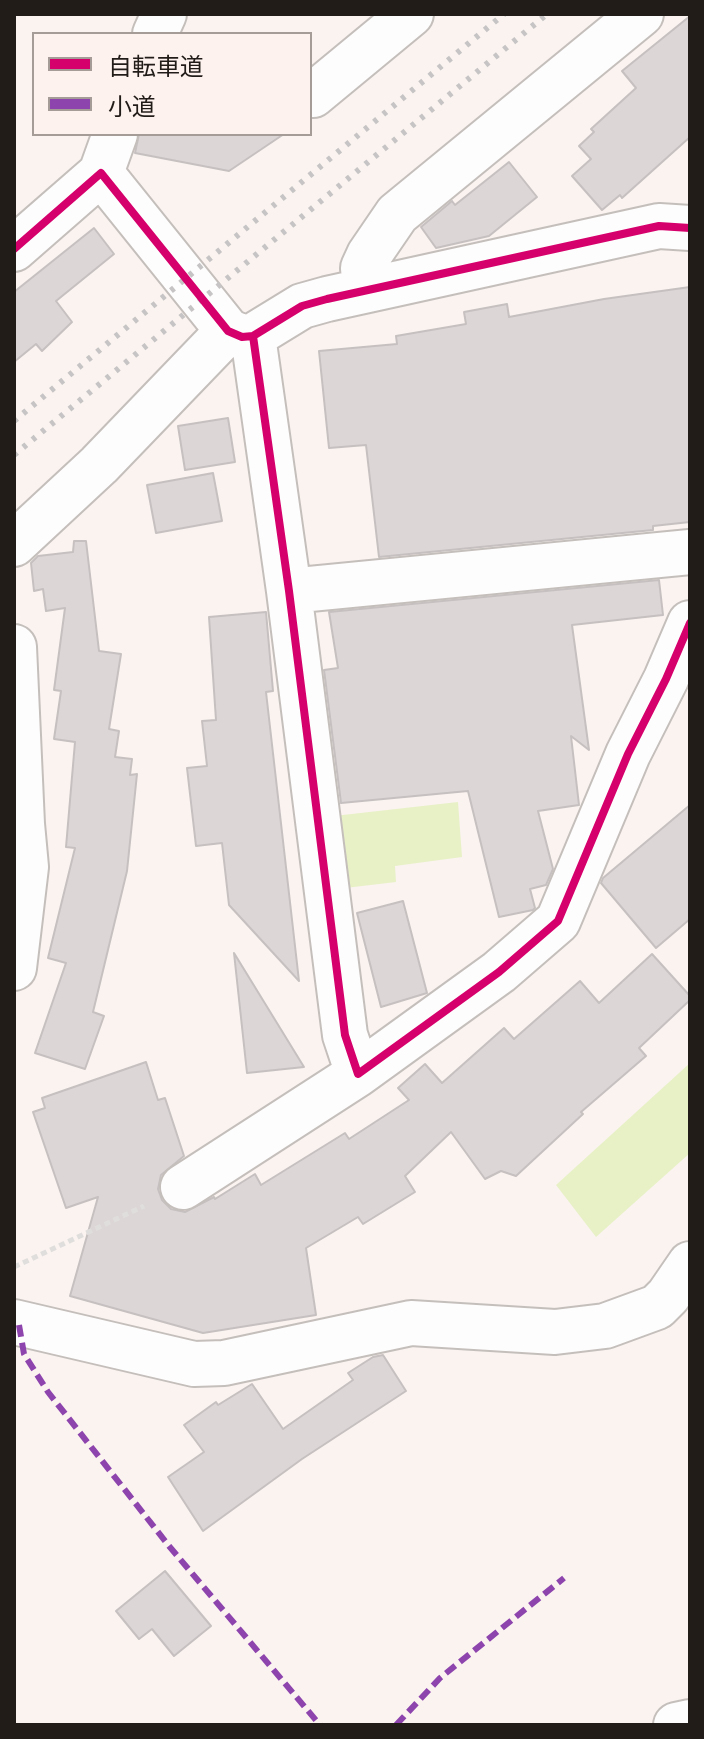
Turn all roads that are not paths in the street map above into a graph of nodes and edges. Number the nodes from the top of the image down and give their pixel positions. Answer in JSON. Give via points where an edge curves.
{"nodes":[{"id":1,"x":411,"y":14,"type":"edge"},
{"id":2,"x":641,"y":14,"type":"edge"},
{"id":3,"x":312,"y":95,"type":"edge"},
{"id":4,"x":108,"y":154,"type":"edge"},
{"id":5,"x":690,"y":228,"type":"edge"},
{"id":6,"x":14,"y":249,"type":"edge"},
{"id":7,"x":365,"y":290,"type":"junction"},
{"id":8,"x":241,"y":333,"type":"junction"},
{"id":9,"x":14,"y":544,"type":"edge"},
{"id":10,"x":690,"y":552,"type":"edge"},
{"id":11,"x":289,"y":591,"type":"junction"},
{"id":12,"x":690,"y":623,"type":"edge"},
{"id":13,"x":14,"y":647,"type":"edge"},
{"id":14,"x":14,"y":968,"type":"edge"},
{"id":15,"x":358,"y":1074,"type":"junction"},
{"id":16,"x":183,"y":1187,"type":"road end"},
{"id":17,"x":690,"y":1264,"type":"edge"},
{"id":18,"x":14,"y":1322,"type":"edge"},
{"id":19,"x":690,"y":1722,"type":"edge"},
{"id":20,"x":676,"y":1725,"type":"edge"}],
"edges":[{"from":1,"to":3,"type":"street"},
{"from":2,"to":7,"type":"street","via":[[397,214],[363,268]]},
{"from":4,"to":6,"type":"street"},
{"from":4,"to":8,"type":"street"},
{"from":5,"to":7,"type":"street","via":[[659,226]]},
{"from":7,"to":8,"type":"street","via":[[302,306]]},
{"from":8,"to":9,"type":"street"},
{"from":8,"to":11,"type":"street"},
{"from":10,"to":11,"type":"street"},
{"from":11,"to":15,"type":"street","via":[[345,1035]]},
{"from":12,"to":15,"type":"street","via":[[558,921],[499,972]]},
{"from":13,"to":14,"type":"street","via":[[26,867]]},
{"from":15,"to":16,"type":"street"},
{"from":17,"to":18,"type":"street","via":[[657,1307],[605,1326],[555,1332],[411,1323],[224,1363],[194,1364]]},
{"from":19,"to":20,"type":"street"}]}
